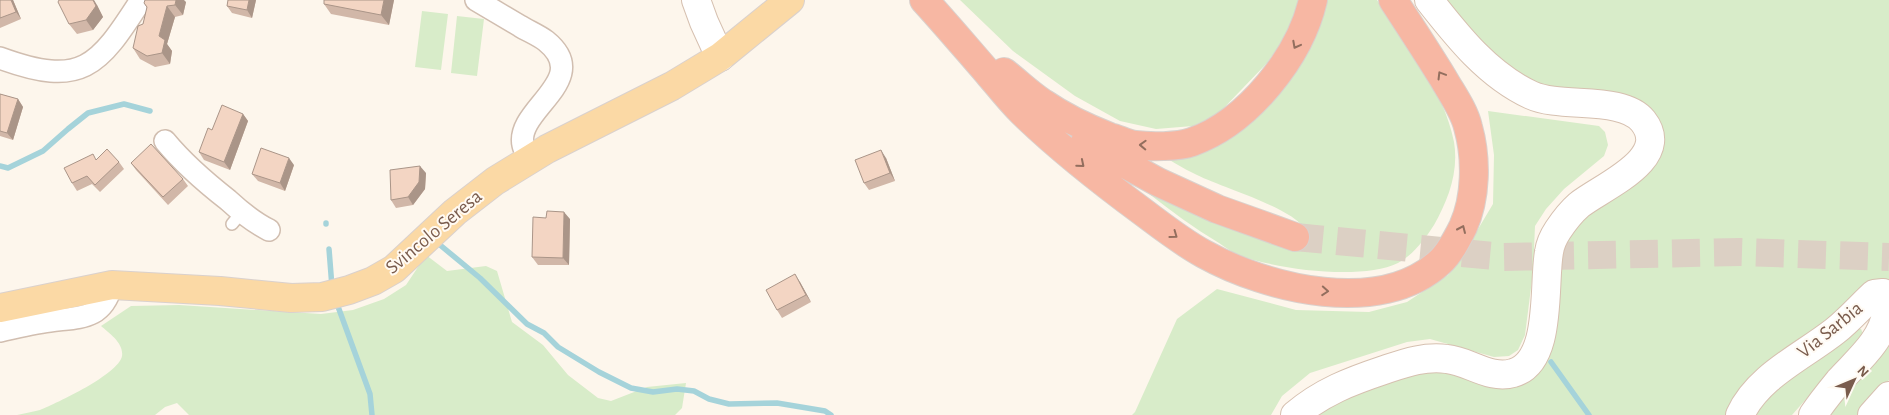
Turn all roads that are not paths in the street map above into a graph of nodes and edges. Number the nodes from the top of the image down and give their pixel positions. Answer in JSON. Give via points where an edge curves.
{"nodes":[{"id":1,"x":141,"y":0,"type":"edge"},
{"id":2,"x":476,"y":0,"type":"edge"},
{"id":3,"x":696,"y":0,"type":"edge"},
{"id":4,"x":790,"y":0,"type":"edge"},
{"id":5,"x":924,"y":0,"type":"edge"},
{"id":6,"x":1313,"y":0,"type":"edge"},
{"id":7,"x":1393,"y":0,"type":"edge"},
{"id":8,"x":1429,"y":0,"type":"edge"},
{"id":9,"x":950,"y":29,"type":"junction"},
{"id":10,"x":720,"y":57,"type":"junction"},
{"id":11,"x":0,"y":58,"type":"edge"},
{"id":12,"x":165,"y":142,"type":"dead end"},
{"id":13,"x":529,"y":159,"type":"junction"},
{"id":14,"x":269,"y":230,"type":"dead end"},
{"id":15,"x":1295,"y":237,"type":"tunnel mouth"},
{"id":16,"x":112,"y":285,"type":"junction"},
{"id":17,"x":0,"y":308,"type":"edge"},
{"id":18,"x":0,"y":331,"type":"edge"},
{"id":19,"x":1889,"y":396,"type":"edge"},
{"id":20,"x":1295,"y":415,"type":"edge"},
{"id":21,"x":1740,"y":415,"type":"edge"},
{"id":22,"x":1813,"y":415,"type":"edge"},
{"id":23,"x":1872,"y":415,"type":"edge"}],
"edges":[{"from":1,"to":11,"type":"street","via":[[104,53],[78,68],[60,71],[28,68]]},
{"from":2,"to":13,"type":"street","via":[[547,42],[560,59],[559,81],[523,134],[522,145]]},
{"from":3,"to":10,"type":"street"},
{"from":4,"to":10,"type":"main road","name":"Svincolo Seresa"},
{"from":5,"to":9,"type":"highway"},
{"from":6,"to":9,"type":"highway","one_way":true,"via":[[1293,51],[1266,88],[1248,106],[1221,127],[1191,142],[1160,146],[1134,145],[1095,131],[1044,104]]},
{"from":9,"to":7,"type":"highway","one_way":true,"via":[[1020,110],[1095,176],[1183,241],[1251,275],[1288,286],[1320,292],[1372,292],[1393,288],[1429,271],[1442,260],[1470,212],[1474,179],[1468,127],[1460,107]]},
{"from":8,"to":20,"type":"street","via":[[1500,78],[1543,99],[1592,103],[1628,111],[1638,116],[1647,127],[1649,148],[1638,164],[1578,205],[1558,230],[1549,250],[1540,338],[1530,361],[1522,368],[1505,374],[1487,372],[1449,359],[1413,360],[1339,386]]},
{"from":9,"to":15,"type":"highway","via":[[1025,102],[1079,139],[1158,182],[1217,209]]},
{"from":10,"to":13,"type":"main road","name":"Svincolo Seresa","via":[[672,86]]},
{"from":12,"to":14,"type":"street","via":[[236,217]]},
{"from":13,"to":16,"type":"main road","name":"Svincolo Seresa","via":[[456,212],[394,269],[349,290],[322,297],[292,298]]},
{"from":16,"to":17,"type":"main road","name":"Svincolo Seresa"},
{"from":16,"to":18,"type":"street","via":[[103,305],[84,318],[20,325]]},
{"from":19,"to":23,"type":"street"},
{"from":21,"to":22,"type":"street","name":"Via Sarbia","via":[[1754,392],[1770,377],[1836,330],[1874,294],[1883,293],[1888,306],[1877,339]]}]}
